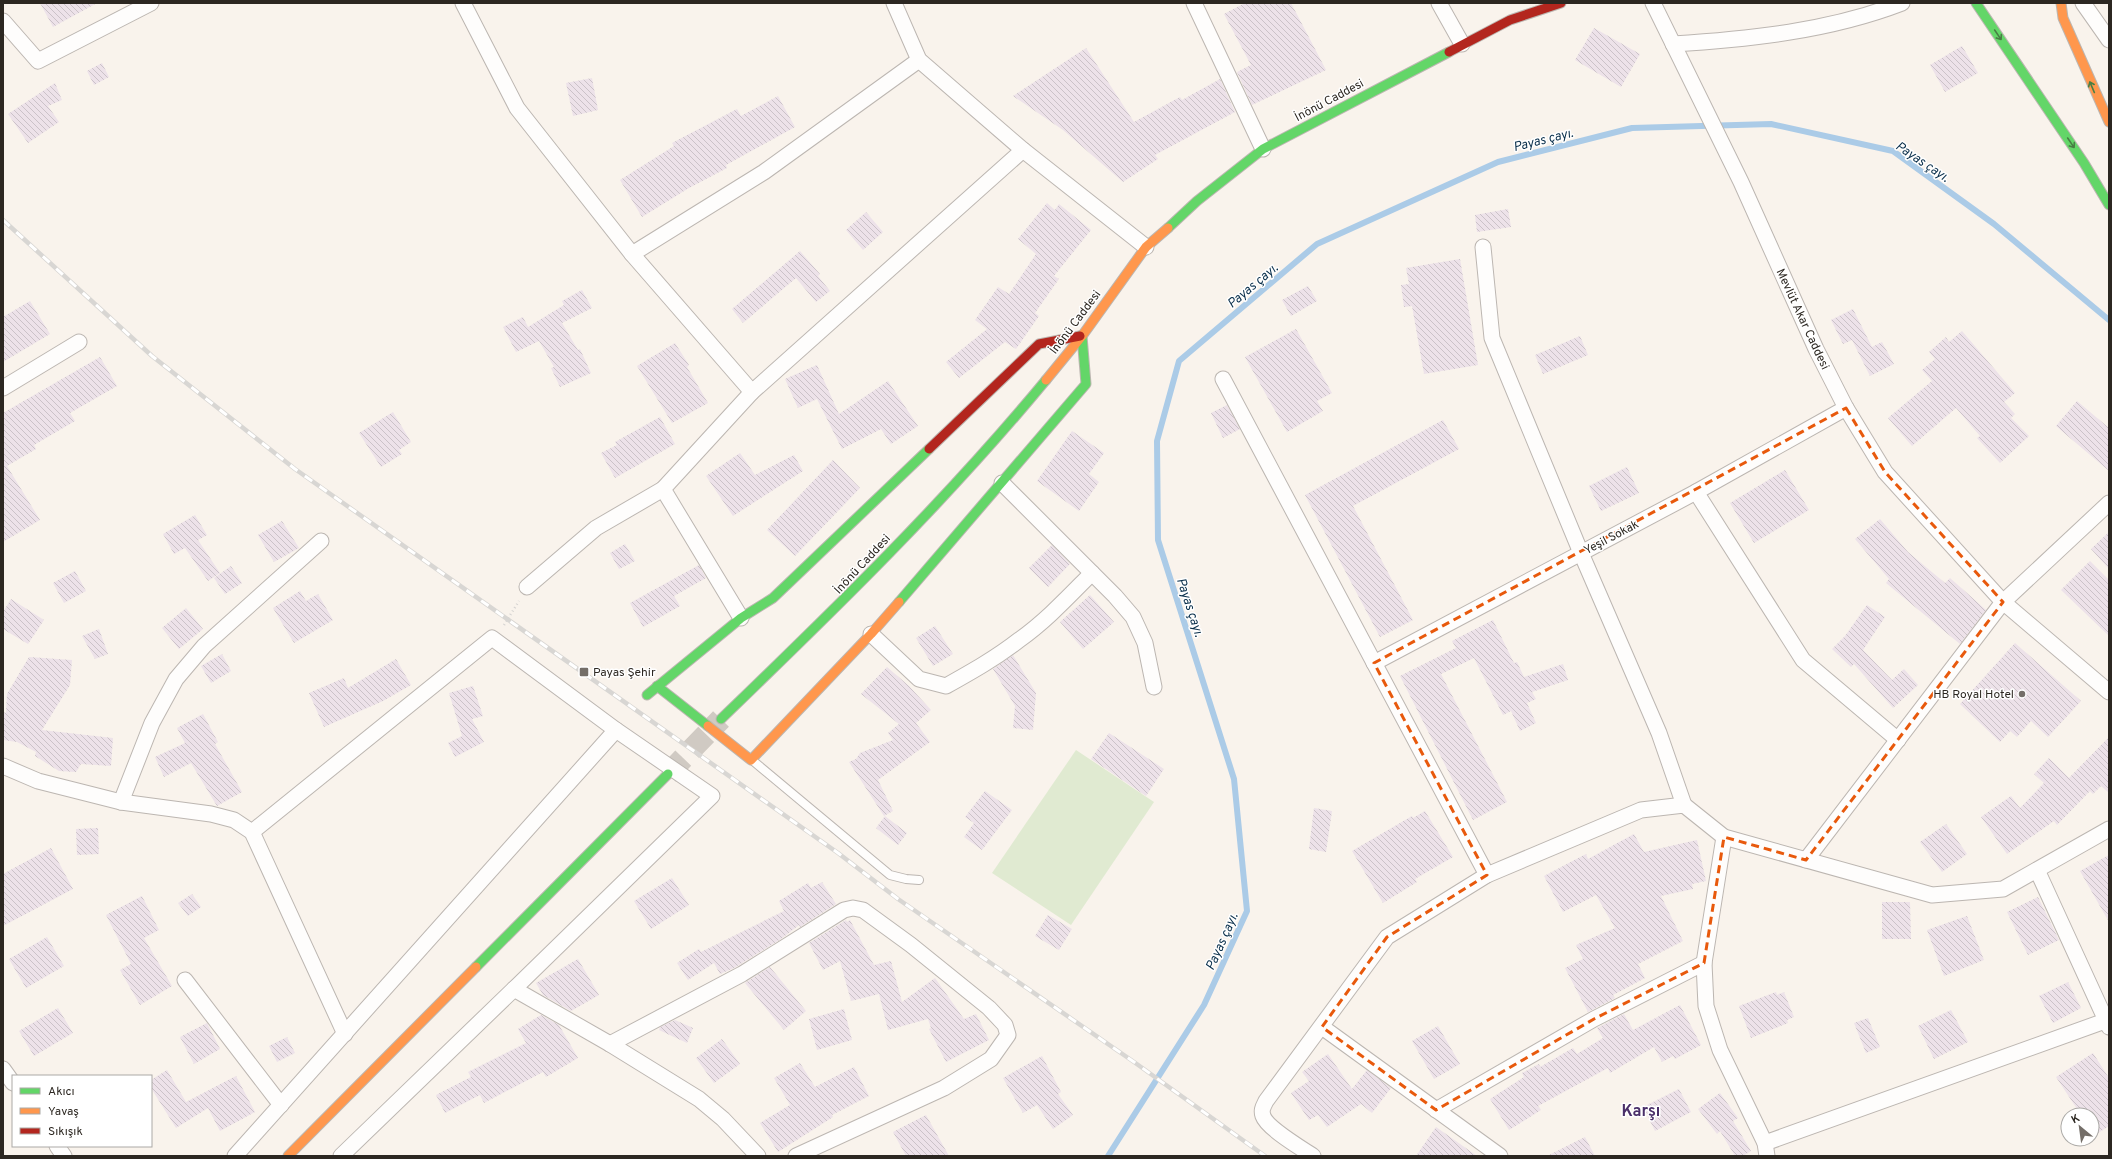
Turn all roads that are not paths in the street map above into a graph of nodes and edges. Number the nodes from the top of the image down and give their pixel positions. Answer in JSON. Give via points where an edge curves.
{"nodes":[{"id":1,"x":151,"y":3,"type":"edge"},
{"id":2,"x":463,"y":3,"type":"edge"},
{"id":3,"x":894,"y":3,"type":"edge"},
{"id":4,"x":1194,"y":3,"type":"edge"},
{"id":5,"x":1439,"y":3,"type":"edge"},
{"id":6,"x":1533,"y":3,"type":"edge"},
{"id":7,"x":1561,"y":3,"type":"edge"},
{"id":8,"x":1653,"y":3,"type":"edge"},
{"id":9,"x":1902,"y":3,"type":"edge"},
{"id":10,"x":1976,"y":3,"type":"edge"},
{"id":11,"x":2061,"y":3,"type":"edge"},
{"id":12,"x":2083,"y":3,"type":"edge"},
{"id":13,"x":1510,"y":20,"type":"junction"},
{"id":14,"x":3,"y":21,"type":"edge"},
{"id":15,"x":2109,"y":40,"type":"edge"},
{"id":16,"x":1462,"y":44,"type":"junction"},
{"id":17,"x":1673,"y":44,"type":"junction"},
{"id":18,"x":919,"y":60,"type":"junction"},
{"id":19,"x":2109,"y":122,"type":"edge"},
{"id":20,"x":1263,"y":149,"type":"junction"},
{"id":21,"x":1023,"y":150,"type":"junction"},
{"id":22,"x":2109,"y":205,"type":"edge"},
{"id":23,"x":1146,"y":247,"type":"junction"},
{"id":24,"x":1483,"y":247,"type":"dead end"},
{"id":25,"x":632,"y":254,"type":"junction"},
{"id":26,"x":1082,"y":336,"type":"junction"},
{"id":27,"x":79,"y":342,"type":"dead end"},
{"id":28,"x":1223,"y":379,"type":"dead end"},
{"id":29,"x":3,"y":388,"type":"edge"},
{"id":30,"x":752,"y":392,"type":"junction"},
{"id":31,"x":1846,"y":408,"type":"junction"},
{"id":32,"x":1002,"y":483,"type":"junction"},
{"id":33,"x":663,"y":489,"type":"junction"},
{"id":34,"x":1696,"y":492,"type":"junction"},
{"id":35,"x":2109,"y":503,"type":"edge"},
{"id":36,"x":321,"y":541,"type":"dead end"},
{"id":37,"x":1581,"y":552,"type":"junction"},
{"id":38,"x":1092,"y":573,"type":"junction"},
{"id":39,"x":527,"y":587,"type":"road end"},
{"id":40,"x":2003,"y":602,"type":"junction"},
{"id":41,"x":741,"y":618,"type":"junction"},
{"id":42,"x":871,"y":634,"type":"junction"},
{"id":43,"x":1374,"y":663,"type":"junction"},
{"id":44,"x":657,"y":686,"type":"junction"},
{"id":45,"x":1154,"y":687,"type":"dead end"},
{"id":46,"x":2109,"y":692,"type":"edge"},
{"id":47,"x":647,"y":695,"type":"dead end"},
{"id":48,"x":720,"y":719,"type":"tunnel mouth"},
{"id":49,"x":616,"y":730,"type":"junction"},
{"id":50,"x":1898,"y":740,"type":"junction"},
{"id":51,"x":751,"y":760,"type":"junction"},
{"id":52,"x":3,"y":766,"type":"edge"},
{"id":53,"x":668,"y":774,"type":"tunnel mouth"},
{"id":54,"x":121,"y":802,"type":"junction"},
{"id":55,"x":1684,"y":805,"type":"junction"},
{"id":56,"x":2109,"y":829,"type":"edge"},
{"id":57,"x":252,"y":832,"type":"junction"},
{"id":58,"x":1724,"y":837,"type":"junction"},
{"id":59,"x":1806,"y":860,"type":"junction"},
{"id":60,"x":2037,"y":870,"type":"junction"},
{"id":61,"x":1487,"y":875,"type":"junction"},
{"id":62,"x":919,"y":880,"type":"dead end"},
{"id":63,"x":1704,"y":963,"type":"junction"},
{"id":64,"x":185,"y":980,"type":"dead end"},
{"id":65,"x":514,"y":989,"type":"junction"},
{"id":66,"x":2107,"y":1024,"type":"edge"},
{"id":67,"x":1322,"y":1027,"type":"junction"},
{"id":68,"x":345,"y":1034,"type":"junction"},
{"id":69,"x":610,"y":1044,"type":"junction"},
{"id":70,"x":3,"y":1069,"type":"edge"},
{"id":71,"x":12,"y":1082,"type":"edge"},
{"id":72,"x":281,"y":1105,"type":"junction"},
{"id":73,"x":1436,"y":1110,"type":"junction"},
{"id":74,"x":58,"y":1147,"type":"edge"},
{"id":75,"x":1766,"y":1150,"type":"edge"},
{"id":76,"x":756,"y":1155,"type":"edge"},
{"id":77,"x":64,"y":1156,"type":"edge"},
{"id":78,"x":235,"y":1156,"type":"edge"},
{"id":79,"x":288,"y":1156,"type":"edge"},
{"id":80,"x":341,"y":1156,"type":"edge"},
{"id":81,"x":796,"y":1156,"type":"edge"},
{"id":82,"x":1313,"y":1156,"type":"edge"},
{"id":83,"x":1500,"y":1156,"type":"edge"}],
"edges":[{"from":1,"to":14,"type":"street","via":[[38,61]]},
{"from":2,"to":25,"type":"street","via":[[517,108]]},
{"from":3,"to":18,"type":"street"},
{"from":4,"to":20,"type":"street"},
{"from":5,"to":16,"type":"street"},
{"from":6,"to":13,"type":"main road"},
{"from":7,"to":13,"type":"main road"},
{"from":8,"to":17,"type":"street","name":"Mevlüt Akar Caddesi"},
{"from":9,"to":17,"type":"street","via":[[1876,13],[1793,33],[1728,41]]},
{"from":10,"to":22,"type":"main road","one_way":true,"via":[[2084,163]]},
{"from":19,"to":11,"type":"main road","one_way":true,"via":[[2063,18]]},
{"from":12,"to":15,"type":"street"},
{"from":13,"to":16,"type":"main road","name":"İnönü Caddesi"},
{"from":16,"to":20,"type":"main road","name":"İnönü Caddesi"},
{"from":17,"to":31,"type":"street","name":"Mevlüt Akar Caddesi","via":[[1741,182],[1799,313]]},
{"from":18,"to":21,"type":"street"},
{"from":18,"to":25,"type":"street","via":[[764,172]]},
{"from":20,"to":23,"type":"main road","name":"İnönü Caddesi","via":[[1197,201]]},
{"from":21,"to":23,"type":"street"},
{"from":21,"to":30,"type":"street"},
{"from":23,"to":26,"type":"main road","name":"İnönü Caddesi"},
{"from":24,"to":37,"type":"street","via":[[1492,338]]},
{"from":25,"to":30,"type":"street"},
{"from":26,"to":32,"type":"main road","via":[[1086,384]]},
{"from":26,"to":41,"type":"main road","via":[[1039,344],[773,598]]},
{"from":26,"to":48,"type":"main road","name":"İnönü Caddesi","via":[[994,441],[839,605]]},
{"from":27,"to":29,"type":"street"},
{"from":28,"to":43,"type":"street"},
{"from":30,"to":33,"type":"street"},
{"from":31,"to":34,"type":"street","name":"Yeşil Sokak"},
{"from":31,"to":40,"type":"street","name":"Mevlüt Akar Caddesi","via":[[1885,472]]},
{"from":32,"to":38,"type":"street"},
{"from":32,"to":42,"type":"main road"},
{"from":33,"to":39,"type":"street","via":[[596,528]]},
{"from":33,"to":41,"type":"street"},
{"from":34,"to":37,"type":"street","name":"Yeşil Sokak"},
{"from":34,"to":50,"type":"street","via":[[1804,660]]},
{"from":35,"to":40,"type":"street"},
{"from":36,"to":54,"type":"street","via":[[204,646],[176,678],[152,723]]},
{"from":37,"to":43,"type":"street","name":"Yeşil Sokak"},
{"from":37,"to":55,"type":"street","via":[[1659,733]]},
{"from":38,"to":42,"type":"street","via":[[1020,640],[979,668],[946,686],[919,679]]},
{"from":38,"to":45,"type":"street","via":[[1124,606],[1140,630],[1149,657]]},
{"from":40,"to":46,"type":"street","name":"Mevlüt Akar Caddesi"},
{"from":40,"to":50,"type":"street"},
{"from":41,"to":44,"type":"main road"},
{"from":42,"to":51,"type":"main road"},
{"from":43,"to":61,"type":"street"},
{"from":44,"to":47,"type":"main road"},
{"from":44,"to":51,"type":"main road"},
{"from":49,"to":57,"type":"street","via":[[492,638]]},
{"from":49,"to":65,"type":"street","via":[[712,796]]},
{"from":49,"to":68,"type":"street"},
{"from":50,"to":59,"type":"street"},
{"from":51,"to":62,"type":"lane","via":[[890,875]]},
{"from":52,"to":54,"type":"street","via":[[38,781]]},
{"from":53,"to":79,"type":"main road"},
{"from":54,"to":57,"type":"street","via":[[211,814],[234,820]]},
{"from":55,"to":58,"type":"street"},
{"from":55,"to":61,"type":"street","via":[[1642,810]]},
{"from":56,"to":60,"type":"street"},
{"from":57,"to":68,"type":"street"},
{"from":58,"to":59,"type":"street"},
{"from":58,"to":63,"type":"street"},
{"from":59,"to":60,"type":"street","via":[[1932,895],[2003,889]]},
{"from":60,"to":66,"type":"street"},
{"from":61,"to":67,"type":"street","via":[[1387,938]]},
{"from":63,"to":73,"type":"street","via":[[1594,1019]]},
{"from":63,"to":75,"type":"street","via":[[1706,1006],[1720,1050]]},
{"from":64,"to":72,"type":"street"},
{"from":65,"to":69,"type":"street"},
{"from":65,"to":80,"type":"street"},
{"from":66,"to":75,"type":"street"},
{"from":67,"to":73,"type":"street"},
{"from":67,"to":82,"type":"street","via":[[1262,1109],[1264,1118],[1270,1126]]},
{"from":68,"to":72,"type":"street"},
{"from":69,"to":76,"type":"street","via":[[700,1098],[724,1118]]},
{"from":69,"to":81,"type":"street","via":[[742,974],[844,910],[853,908],[863,910],[911,945],[989,1008],[1005,1025],[1008,1035],[991,1059],[944,1088]]},
{"from":70,"to":71,"type":"street"},
{"from":72,"to":78,"type":"street"},
{"from":73,"to":83,"type":"street"},
{"from":74,"to":77,"type":"street"}]}
